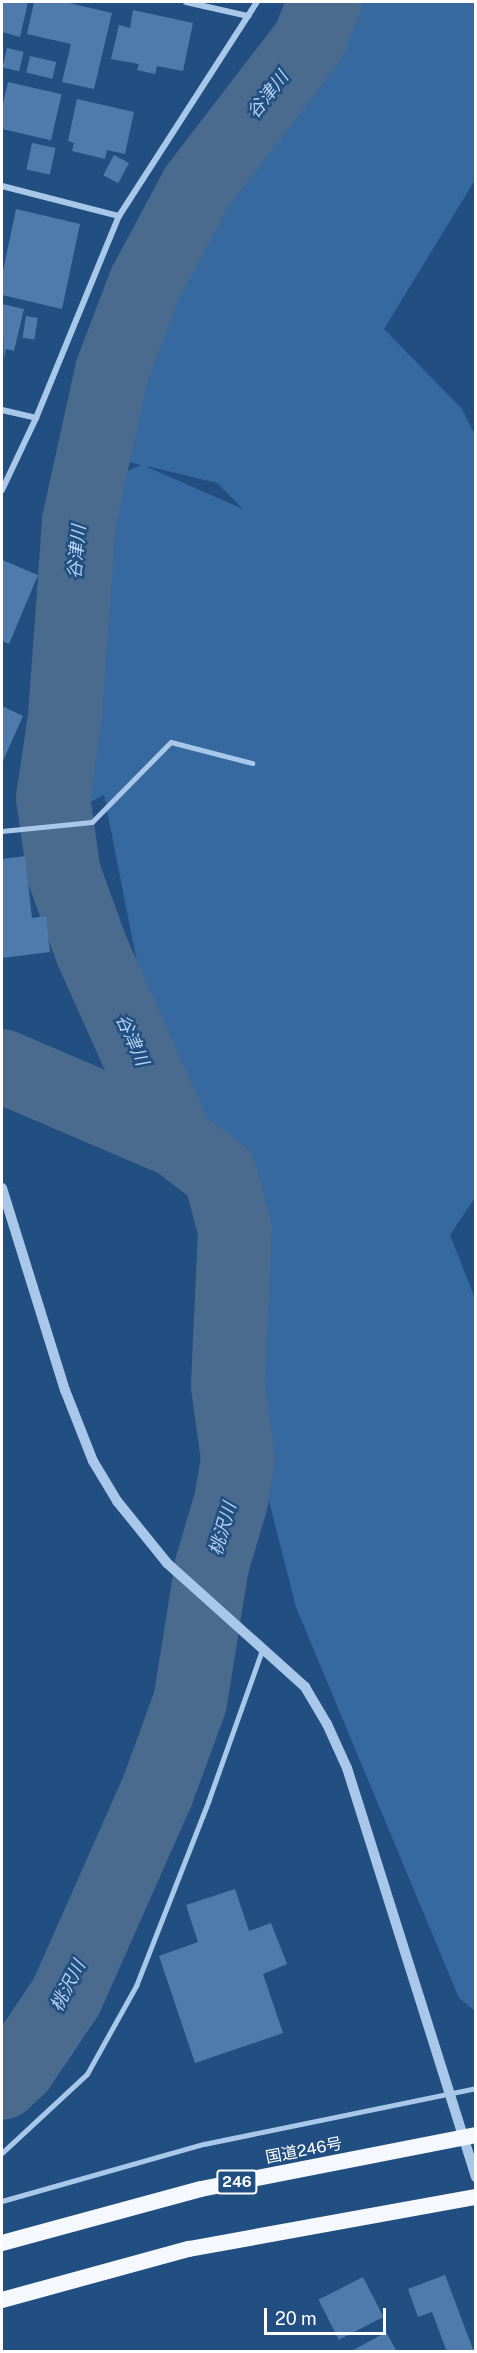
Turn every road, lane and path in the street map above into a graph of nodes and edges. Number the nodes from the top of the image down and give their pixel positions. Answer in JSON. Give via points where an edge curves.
{"nodes":[{"id":1,"x":186,"y":2,"type":"edge"},
{"id":2,"x":257,"y":2,"type":"edge"},
{"id":3,"x":248,"y":16,"type":"junction"},
{"id":4,"x":2,"y":186,"type":"edge"},
{"id":5,"x":119,"y":216,"type":"junction"},
{"id":6,"x":2,"y":410,"type":"edge"},
{"id":7,"x":36,"y":418,"type":"junction"},
{"id":8,"x":2,"y":490,"type":"edge"},
{"id":9,"x":252,"y":763,"type":"dead end"},
{"id":10,"x":2,"y":831,"type":"edge"},
{"id":11,"x":2,"y":1188,"type":"edge"},
{"id":12,"x":262,"y":1647,"type":"junction"},
{"id":13,"x":476,"y":2088,"type":"edge"},
{"id":14,"x":450,"y":2092,"type":"junction"},
{"id":15,"x":476,"y":2135,"type":"edge"},
{"id":16,"x":2,"y":2153,"type":"edge"},
{"id":17,"x":476,"y":2176,"type":"edge"},
{"id":18,"x":476,"y":2197,"type":"edge"},
{"id":19,"x":2,"y":2201,"type":"edge"},
{"id":20,"x":2,"y":2243,"type":"edge"},
{"id":21,"x":2,"y":2300,"type":"edge"}],
"edges":[{"from":1,"to":3,"type":"street"},
{"from":2,"to":3,"type":"street"},
{"from":3,"to":5,"type":"street"},
{"from":4,"to":5,"type":"street"},
{"from":5,"to":7,"type":"street"},
{"from":6,"to":7,"type":"street"},
{"from":7,"to":8,"type":"street"},
{"from":9,"to":10,"type":"lane","via":[[171,742],[92,822]]},
{"from":11,"to":12,"type":"street","via":[[65,1390],[93,1461],[117,1501],[167,1563]]},
{"from":12,"to":14,"type":"street","via":[[305,1687],[347,1768]]},
{"from":12,"to":16,"type":"lane","via":[[208,1803],[136,1986],[87,2074]]},
{"from":13,"to":14,"type":"lane"},
{"from":14,"to":17,"type":"street"},
{"from":14,"to":19,"type":"lane","via":[[204,2144]]},
{"from":15,"to":20,"type":"highway","name":"国道246号","number":"246","bridge":true,"via":[[201,2189]]},
{"from":18,"to":21,"type":"highway","via":[[189,2249]]}]}
